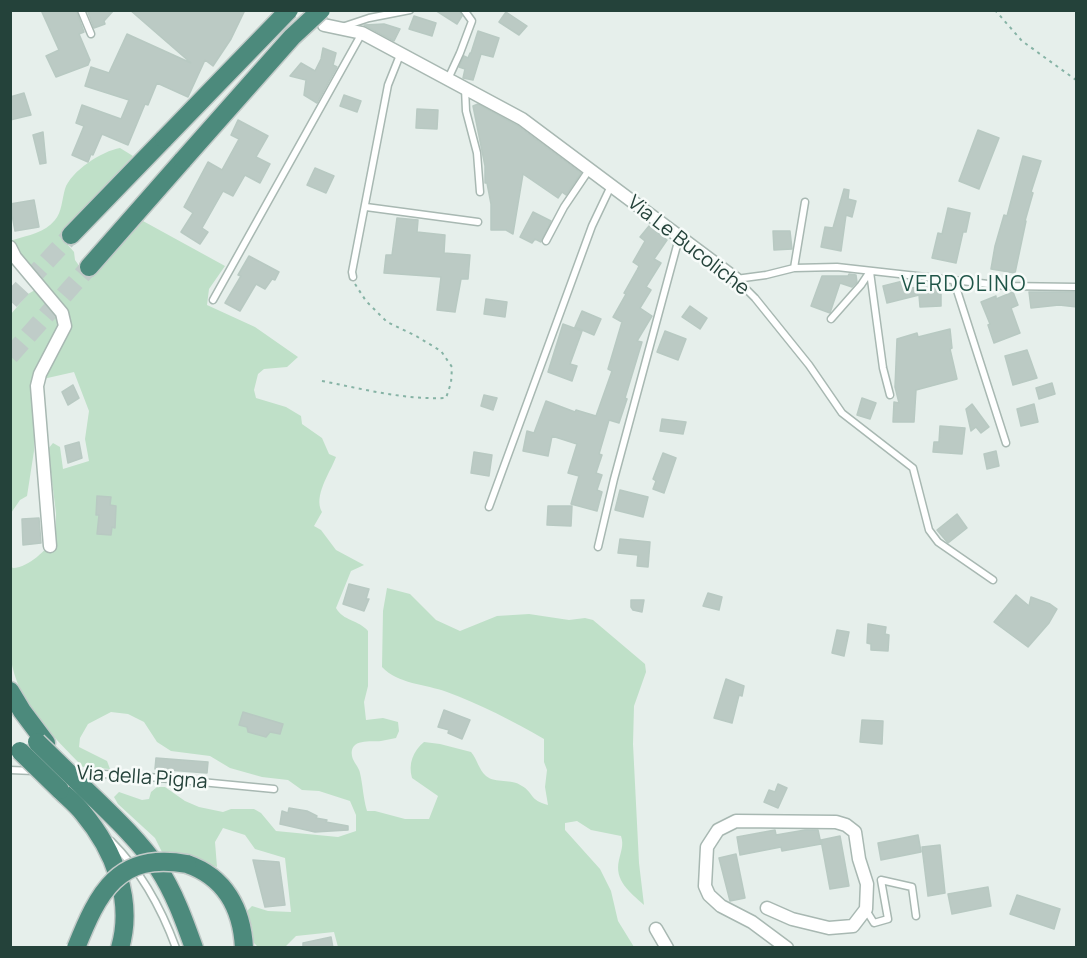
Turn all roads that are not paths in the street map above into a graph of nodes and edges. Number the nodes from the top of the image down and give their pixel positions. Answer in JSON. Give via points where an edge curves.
{"nodes":[{"id":1,"x":81,"y":10,"type":"edge"},
{"id":2,"x":289,"y":10,"type":"edge"},
{"id":3,"x":410,"y":10,"type":"edge"},
{"id":4,"x":464,"y":10,"type":"edge"},
{"id":5,"x":323,"y":18,"type":"edge"},
{"id":6,"x":338,"y":28,"type":"junction"},
{"id":7,"x":91,"y":33,"type":"dead end"},
{"id":8,"x":362,"y":33,"type":"junction"},
{"id":9,"x":400,"y":55,"type":"junction"},
{"id":10,"x":448,"y":79,"type":"junction"},
{"id":11,"x":465,"y":87,"type":"junction"},
{"id":12,"x":590,"y":170,"type":"junction"},
{"id":13,"x":611,"y":186,"type":"junction"},
{"id":14,"x":480,"y":192,"type":"dead end"},
{"id":15,"x":805,"y":202,"type":"dead end"},
{"id":16,"x":366,"y":207,"type":"junction"},
{"id":17,"x":478,"y":222,"type":"dead end"},
{"id":18,"x":71,"y":236,"type":"tunnel mouth"},
{"id":19,"x":679,"y":238,"type":"junction"},
{"id":20,"x":546,"y":241,"type":"dead end"},
{"id":21,"x":10,"y":247,"type":"edge"},
{"id":22,"x":89,"y":267,"type":"tunnel mouth"},
{"id":23,"x":794,"y":268,"type":"junction"},
{"id":24,"x":870,"y":272,"type":"junction"},
{"id":25,"x":353,"y":277,"type":"road end"},
{"id":26,"x":736,"y":279,"type":"junction"},
{"id":27,"x":954,"y":282,"type":"junction"},
{"id":28,"x":1077,"y":287,"type":"edge"},
{"id":29,"x":213,"y":300,"type":"dead end"},
{"id":30,"x":831,"y":319,"type":"dead end"},
{"id":31,"x":890,"y":395,"type":"dead end"},
{"id":32,"x":1006,"y":443,"type":"dead end"},
{"id":33,"x":489,"y":507,"type":"dead end"},
{"id":34,"x":50,"y":546,"type":"dead end"},
{"id":35,"x":597,"y":547,"type":"dead end"},
{"id":36,"x":993,"y":580,"type":"dead end"},
{"id":37,"x":10,"y":691,"type":"edge"},
{"id":38,"x":10,"y":715,"type":"edge"},
{"id":39,"x":42,"y":743,"type":"junction"},
{"id":40,"x":15,"y":746,"type":"edge"},
{"id":41,"x":10,"y":770,"type":"edge"},
{"id":42,"x":274,"y":789,"type":"dead end"},
{"id":43,"x":83,"y":812,"type":"junction"},
{"id":44,"x":767,"y":908,"type":"dead end"},
{"id":45,"x":866,"y":909,"type":"junction"},
{"id":46,"x":916,"y":916,"type":"dead end"},
{"id":47,"x":656,"y":930,"type":"dead end"},
{"id":48,"x":123,"y":939,"type":"edge"},
{"id":49,"x":76,"y":948,"type":"edge"},
{"id":50,"x":176,"y":948,"type":"edge"},
{"id":51,"x":194,"y":948,"type":"edge"},
{"id":52,"x":244,"y":948,"type":"edge"},
{"id":53,"x":667,"y":948,"type":"edge"},
{"id":54,"x":787,"y":948,"type":"edge"}],
"edges":[{"from":1,"to":7,"type":"lane"},
{"from":2,"to":18,"type":"highway","bridge":true},
{"from":3,"to":6,"type":"lane"},
{"from":4,"to":10,"type":"lane","via":[[472,21]]},
{"from":5,"to":6,"type":"street","name":"Via Le Bucoliche"},
{"from":5,"to":22,"type":"highway","bridge":true,"via":[[292,37]]},
{"from":6,"to":8,"type":"street","name":"Via Le Bucoliche"},
{"from":8,"to":9,"type":"street","name":"Via Le Bucoliche"},
{"from":8,"to":29,"type":"lane"},
{"from":9,"to":10,"type":"street","name":"Via Le Bucoliche"},
{"from":9,"to":16,"type":"lane","via":[[388,85]]},
{"from":10,"to":11,"type":"street","name":"Via Le Bucoliche"},
{"from":11,"to":12,"type":"street","name":"Via Le Bucoliche","via":[[522,119]]},
{"from":11,"to":14,"type":"lane"},
{"from":12,"to":13,"type":"street","name":"Via Le Bucoliche"},
{"from":12,"to":20,"type":"lane"},
{"from":13,"to":19,"type":"street","name":"Via Le Bucoliche"},
{"from":13,"to":33,"type":"lane","via":[[592,226]]},
{"from":15,"to":23,"type":"lane"},
{"from":16,"to":17,"type":"lane"},
{"from":16,"to":25,"type":"lane"},
{"from":19,"to":26,"type":"street","name":"Via Le Bucoliche"},
{"from":19,"to":35,"type":"lane"},
{"from":21,"to":34,"type":"street","via":[[62,313],[65,326],[40,374],[38,386]]},
{"from":23,"to":24,"type":"lane","via":[[837,267]]},
{"from":23,"to":26,"type":"lane"},
{"from":24,"to":27,"type":"lane"},
{"from":24,"to":30,"type":"lane"},
{"from":24,"to":31,"type":"lane"},
{"from":26,"to":36,"type":"lane","name":"Via Le Bucoliche","via":[[802,357],[842,413],[913,468],[928,530],[938,542]]},
{"from":27,"to":28,"type":"lane"},
{"from":27,"to":32,"type":"lane"},
{"from":37,"to":39,"type":"highway"},
{"from":38,"to":39,"type":"highway"},
{"from":39,"to":51,"type":"highway","bridge":true,"via":[[151,859],[176,900]]},
{"from":40,"to":43,"type":"highway","bridge":true},
{"from":41,"to":42,"type":"lane","name":"Via della Pigna","via":[[128,775]]},
{"from":43,"to":48,"type":"highway","via":[[108,851],[119,878],[125,901]]},
{"from":43,"to":50,"type":"lane","via":[[138,872]]},
{"from":44,"to":45,"type":"street","via":[[829,928],[853,926]]},
{"from":45,"to":46,"type":"lane","via":[[874,923],[888,919],[881,880],[912,887]]},
{"from":45,"to":54,"type":"street","via":[[867,884],[855,832],[846,825],[736,820],[718,830],[707,847],[705,886],[721,906],[752,922]]},
{"from":47,"to":53,"type":"street"},
{"from":49,"to":52,"type":"highway","bridge":true,"via":[[93,906],[113,880],[146,863],[167,861],[187,864],[221,884],[242,923]]}]}
